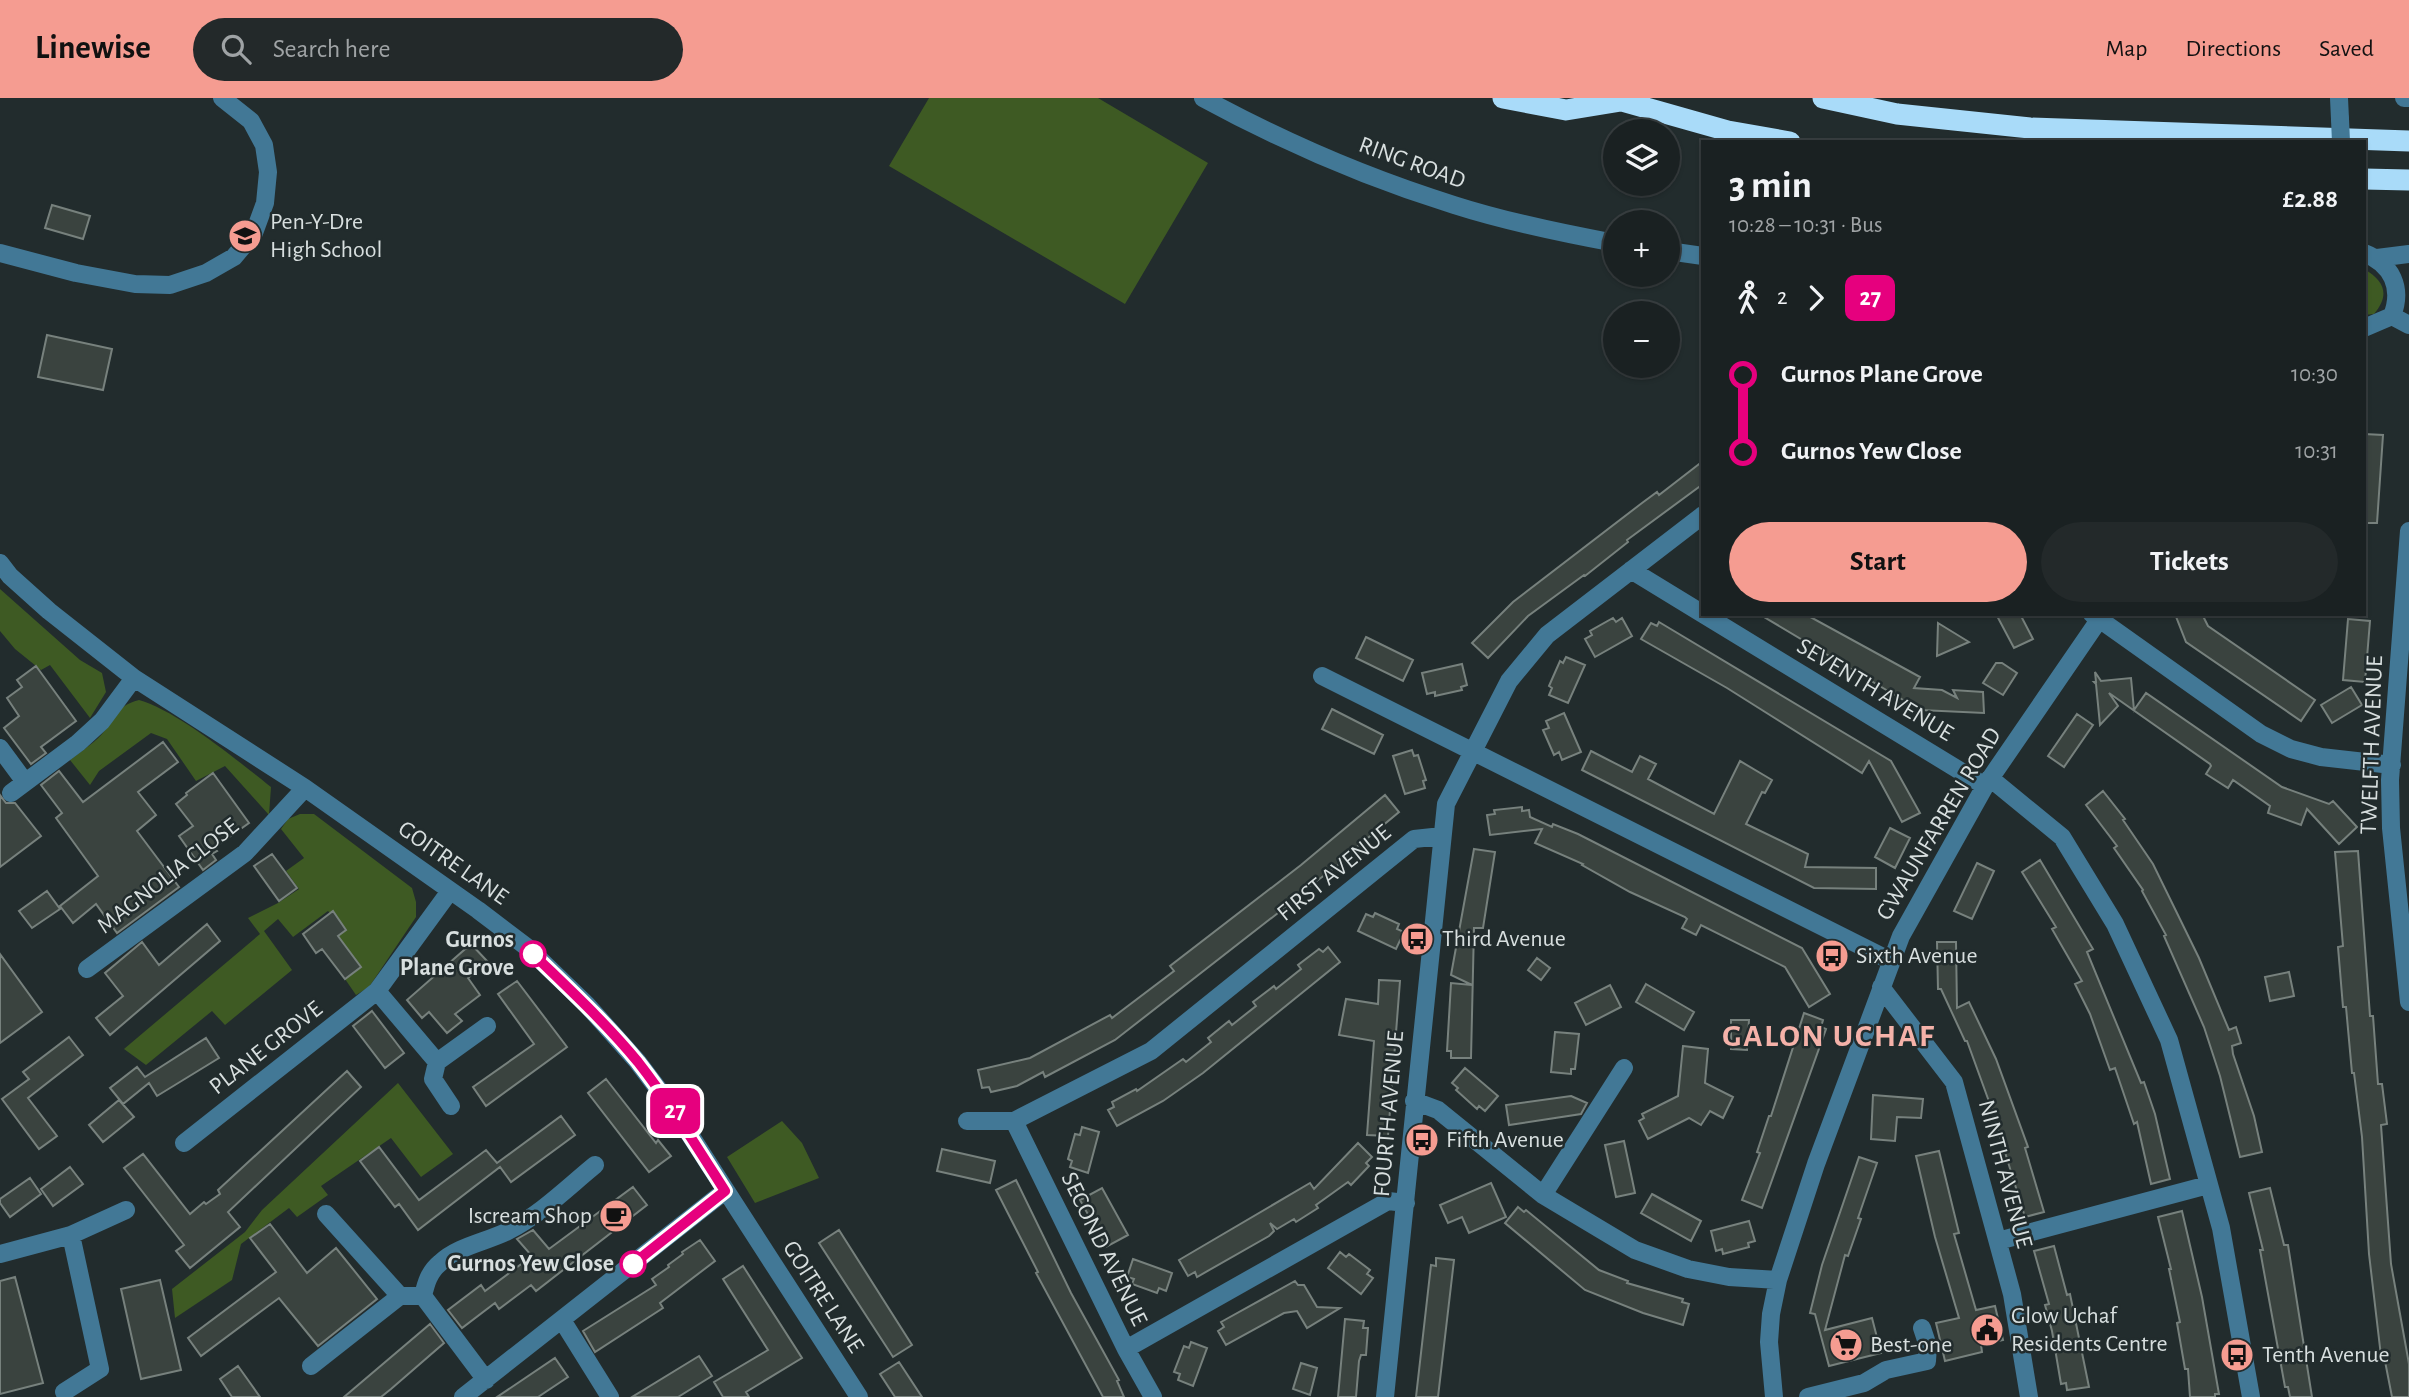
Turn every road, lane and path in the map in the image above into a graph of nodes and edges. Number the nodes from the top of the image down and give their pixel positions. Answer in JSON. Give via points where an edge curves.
{"nodes":[{"id":1,"x":222,"y":98,"type":"edge"},
{"id":2,"x":1203,"y":98,"type":"edge"},
{"id":3,"x":1503,"y":98,"type":"edge"},
{"id":4,"x":1823,"y":98,"type":"edge"},
{"id":5,"x":2339,"y":98,"type":"edge"},
{"id":6,"x":2404,"y":98,"type":"edge"},
{"id":7,"x":2409,"y":98,"type":"edge"},
{"id":8,"x":1616,"y":100,"type":"edge"},
{"id":9,"x":1779,"y":140,"type":"edge"},
{"id":10,"x":2341,"y":140,"type":"edge"},
{"id":11,"x":2409,"y":141,"type":"edge"},
{"id":12,"x":2366,"y":179,"type":"edge"},
{"id":13,"x":2409,"y":180,"type":"edge"},
{"id":14,"x":1603,"y":241,"type":"edge"},
{"id":15,"x":0,"y":253,"type":"edge"},
{"id":16,"x":1680,"y":253,"type":"edge"},
{"id":17,"x":2409,"y":254,"type":"edge"},
{"id":18,"x":2370,"y":255,"type":"edge"},
{"id":19,"x":1701,"y":256,"type":"edge"},
{"id":20,"x":2403,"y":288,"type":"edge"},
{"id":21,"x":2392,"y":316,"type":"junction"},
{"id":22,"x":2409,"y":325,"type":"edge"},
{"id":23,"x":2366,"y":327,"type":"edge"},
{"id":24,"x":1701,"y":517,"type":"edge"},
{"id":25,"x":2409,"y":531,"type":"edge"},
{"id":26,"x":0,"y":563,"type":"edge"},
{"id":27,"x":1631,"y":570,"type":"junction"},
{"id":28,"x":1701,"y":613,"type":"edge"},
{"id":29,"x":1706,"y":616,"type":"edge"},
{"id":30,"x":2098,"y":616,"type":"edge"},
{"id":31,"x":1322,"y":676,"type":"dead end"},
{"id":32,"x":134,"y":678,"type":"junction"},
{"id":33,"x":0,"y":748,"type":"edge"},
{"id":34,"x":1472,"y":750,"type":"junction"},
{"id":35,"x":2391,"y":773,"type":"junction"},
{"id":36,"x":2409,"y":780,"type":"edge"},
{"id":37,"x":1988,"y":782,"type":"junction"},
{"id":38,"x":305,"y":788,"type":"junction"},
{"id":39,"x":1442,"y":836,"type":"junction"},
{"id":40,"x":450,"y":891,"type":"junction"},
{"id":41,"x":1891,"y":961,"type":"junction"},
{"id":42,"x":88,"y":969,"type":"dead end"},
{"id":43,"x":1881,"y":987,"type":"junction"},
{"id":44,"x":377,"y":991,"type":"junction"},
{"id":45,"x":2409,"y":1002,"type":"edge"},
{"id":46,"x":487,"y":1026,"type":"dead end"},
{"id":47,"x":437,"y":1062,"type":"junction"},
{"id":48,"x":1624,"y":1068,"type":"dead end"},
{"id":49,"x":1414,"y":1101,"type":"junction"},
{"id":50,"x":451,"y":1106,"type":"dead end"},
{"id":51,"x":967,"y":1121,"type":"dead end"},
{"id":52,"x":1014,"y":1121,"type":"junction"},
{"id":53,"x":184,"y":1143,"type":"dead end"},
{"id":54,"x":595,"y":1165,"type":"dead end"},
{"id":55,"x":2208,"y":1185,"type":"junction"},
{"id":56,"x":725,"y":1191,"type":"junction"},
{"id":57,"x":1543,"y":1195,"type":"junction"},
{"id":58,"x":1406,"y":1202,"type":"junction"},
{"id":59,"x":126,"y":1210,"type":"dead end"},
{"id":60,"x":326,"y":1214,"type":"dead end"},
{"id":61,"x":71,"y":1235,"type":"junction"},
{"id":62,"x":1998,"y":1241,"type":"junction"},
{"id":63,"x":0,"y":1254,"type":"edge"},
{"id":64,"x":1778,"y":1280,"type":"junction"},
{"id":65,"x":400,"y":1296,"type":"junction"},
{"id":66,"x":423,"y":1296,"type":"junction"},
{"id":67,"x":562,"y":1320,"type":"junction"},
{"id":68,"x":1922,"y":1328,"type":"dead end"},
{"id":69,"x":1126,"y":1349,"type":"junction"},
{"id":70,"x":312,"y":1366,"type":"dead end"},
{"id":71,"x":486,"y":1380,"type":"junction"},
{"id":72,"x":64,"y":1392,"type":"dead end"},
{"id":73,"x":463,"y":1397,"type":"edge"},
{"id":74,"x":610,"y":1397,"type":"edge"},
{"id":75,"x":859,"y":1397,"type":"edge"},
{"id":76,"x":1153,"y":1397,"type":"edge"},
{"id":77,"x":1385,"y":1397,"type":"edge"},
{"id":78,"x":1774,"y":1397,"type":"edge"},
{"id":79,"x":1808,"y":1397,"type":"edge"},
{"id":80,"x":2029,"y":1397,"type":"edge"},
{"id":81,"x":2251,"y":1397,"type":"edge"}],
"edges":[{"from":1,"to":15,"type":"street","via":[[251,121],[264,145],[268,172],[265,203],[254,233],[234,257],[206,274],[170,285],[76,273]]},
{"from":2,"to":14,"type":"street","name":"RING ROAD","via":[[1262,130],[1453,205]]},
{"from":3,"to":8,"type":"highway","via":[[1566,110]]},
{"from":4,"to":11,"type":"highway","via":[[1897,114],[2029,128]]},
{"from":5,"to":10,"type":"street","bridge":true},
{"from":6,"to":7,"type":"street"},
{"from":8,"to":9,"type":"highway"},
{"from":12,"to":13,"type":"highway"},
{"from":16,"to":19,"type":"street"},
{"from":17,"to":18,"type":"street"},
{"from":18,"to":20,"type":"street"},
{"from":20,"to":21,"type":"street"},
{"from":21,"to":22,"type":"street"},
{"from":21,"to":23,"type":"street"},
{"from":24,"to":27,"type":"street"},
{"from":25,"to":35,"type":"street","name":"TWELFTH AVENUE"},
{"from":26,"to":32,"type":"street","name":"GOITRE LANE","via":[[49,611]]},
{"from":27,"to":28,"type":"street","name":"SEVENTH AVENUE"},
{"from":27,"to":34,"type":"street","via":[[1547,635],[1509,681]]},
{"from":29,"to":37,"type":"street","name":"SEVENTH AVENUE"},
{"from":30,"to":35,"type":"street","via":[[2261,734],[2291,749]]},
{"from":30,"to":37,"type":"street","name":"GWAUNFARREN ROAD"},
{"from":31,"to":34,"type":"street"},
{"from":32,"to":33,"type":"street","via":[[96,726],[18,788]]},
{"from":32,"to":38,"type":"street","name":"GOITRE LANE"},
{"from":34,"to":39,"type":"street","via":[[1446,804]]},
{"from":34,"to":41,"type":"street"},
{"from":35,"to":36,"type":"street"},
{"from":35,"to":45,"type":"street","name":"TWELFTH AVENUE","via":[[2391,828]]},
{"from":37,"to":41,"type":"street","name":"GWAUNFARREN ROAD"},
{"from":37,"to":55,"type":"street","via":[[2062,837],[2115,924],[2169,1040]]},
{"from":38,"to":40,"type":"street","name":"GOITRE LANE"},
{"from":38,"to":42,"type":"street","name":"MAGNOLIA CLOSE","via":[[245,853]]},
{"from":39,"to":49,"type":"street","name":"FOURTH AVENUE"},
{"from":39,"to":52,"type":"street","name":"FIRST AVENUE","via":[[1414,839],[1151,1051]]},
{"from":40,"to":44,"type":"street","name":"PLANE GROVE"},
{"from":40,"to":56,"type":"street","name":"GOITRE LANE","via":[[528,948],[602,1022],[674,1110]]},
{"from":41,"to":43,"type":"street","name":"GWAUNFARREN ROAD"},
{"from":43,"to":62,"type":"street","name":"NINTH AVENUE","via":[[1954,1082]]},
{"from":43,"to":64,"type":"street","name":"GWAUNFARREN ROAD"},
{"from":44,"to":47,"type":"street"},
{"from":44,"to":53,"type":"street","name":"PLANE GROVE"},
{"from":46,"to":47,"type":"street"},
{"from":47,"to":50,"type":"street","via":[[433,1079]]},
{"from":48,"to":57,"type":"street"},
{"from":49,"to":57,"type":"street","via":[[1438,1110]]},
{"from":49,"to":58,"type":"street","name":"FOURTH AVENUE"},
{"from":51,"to":52,"type":"street","name":"FIRST AVENUE"},
{"from":52,"to":69,"type":"street","name":"SECOND AVENUE"},
{"from":54,"to":66,"type":"street","via":[[510,1230],[459,1250],[440,1263],[427,1279]]},
{"from":55,"to":62,"type":"street"},
{"from":55,"to":81,"type":"street","via":[[2221,1228]]},
{"from":56,"to":67,"type":"street"},
{"from":56,"to":75,"type":"street","name":"GOITRE LANE"},
{"from":57,"to":64,"type":"street","via":[[1635,1250],[1688,1269]]},
{"from":58,"to":69,"type":"street","via":[[1388,1201]]},
{"from":58,"to":77,"type":"street","name":"FOURTH AVENUE"},
{"from":59,"to":61,"type":"street"},
{"from":60,"to":65,"type":"street"},
{"from":61,"to":63,"type":"street"},
{"from":61,"to":72,"type":"street","via":[[100,1369]]},
{"from":62,"to":80,"type":"street","name":"NINTH AVENUE"},
{"from":64,"to":78,"type":"street","name":"GWAUNFARREN ROAD","via":[[1769,1342]]},
{"from":65,"to":66,"type":"street"},
{"from":65,"to":70,"type":"street"},
{"from":66,"to":71,"type":"street"},
{"from":67,"to":71,"type":"street"},
{"from":67,"to":74,"type":"street"},
{"from":68,"to":79,"type":"street","via":[[1927,1362],[1886,1370],[1864,1383]]},
{"from":69,"to":76,"type":"street","name":"SECOND AVENUE"},
{"from":71,"to":73,"type":"street"}]}
